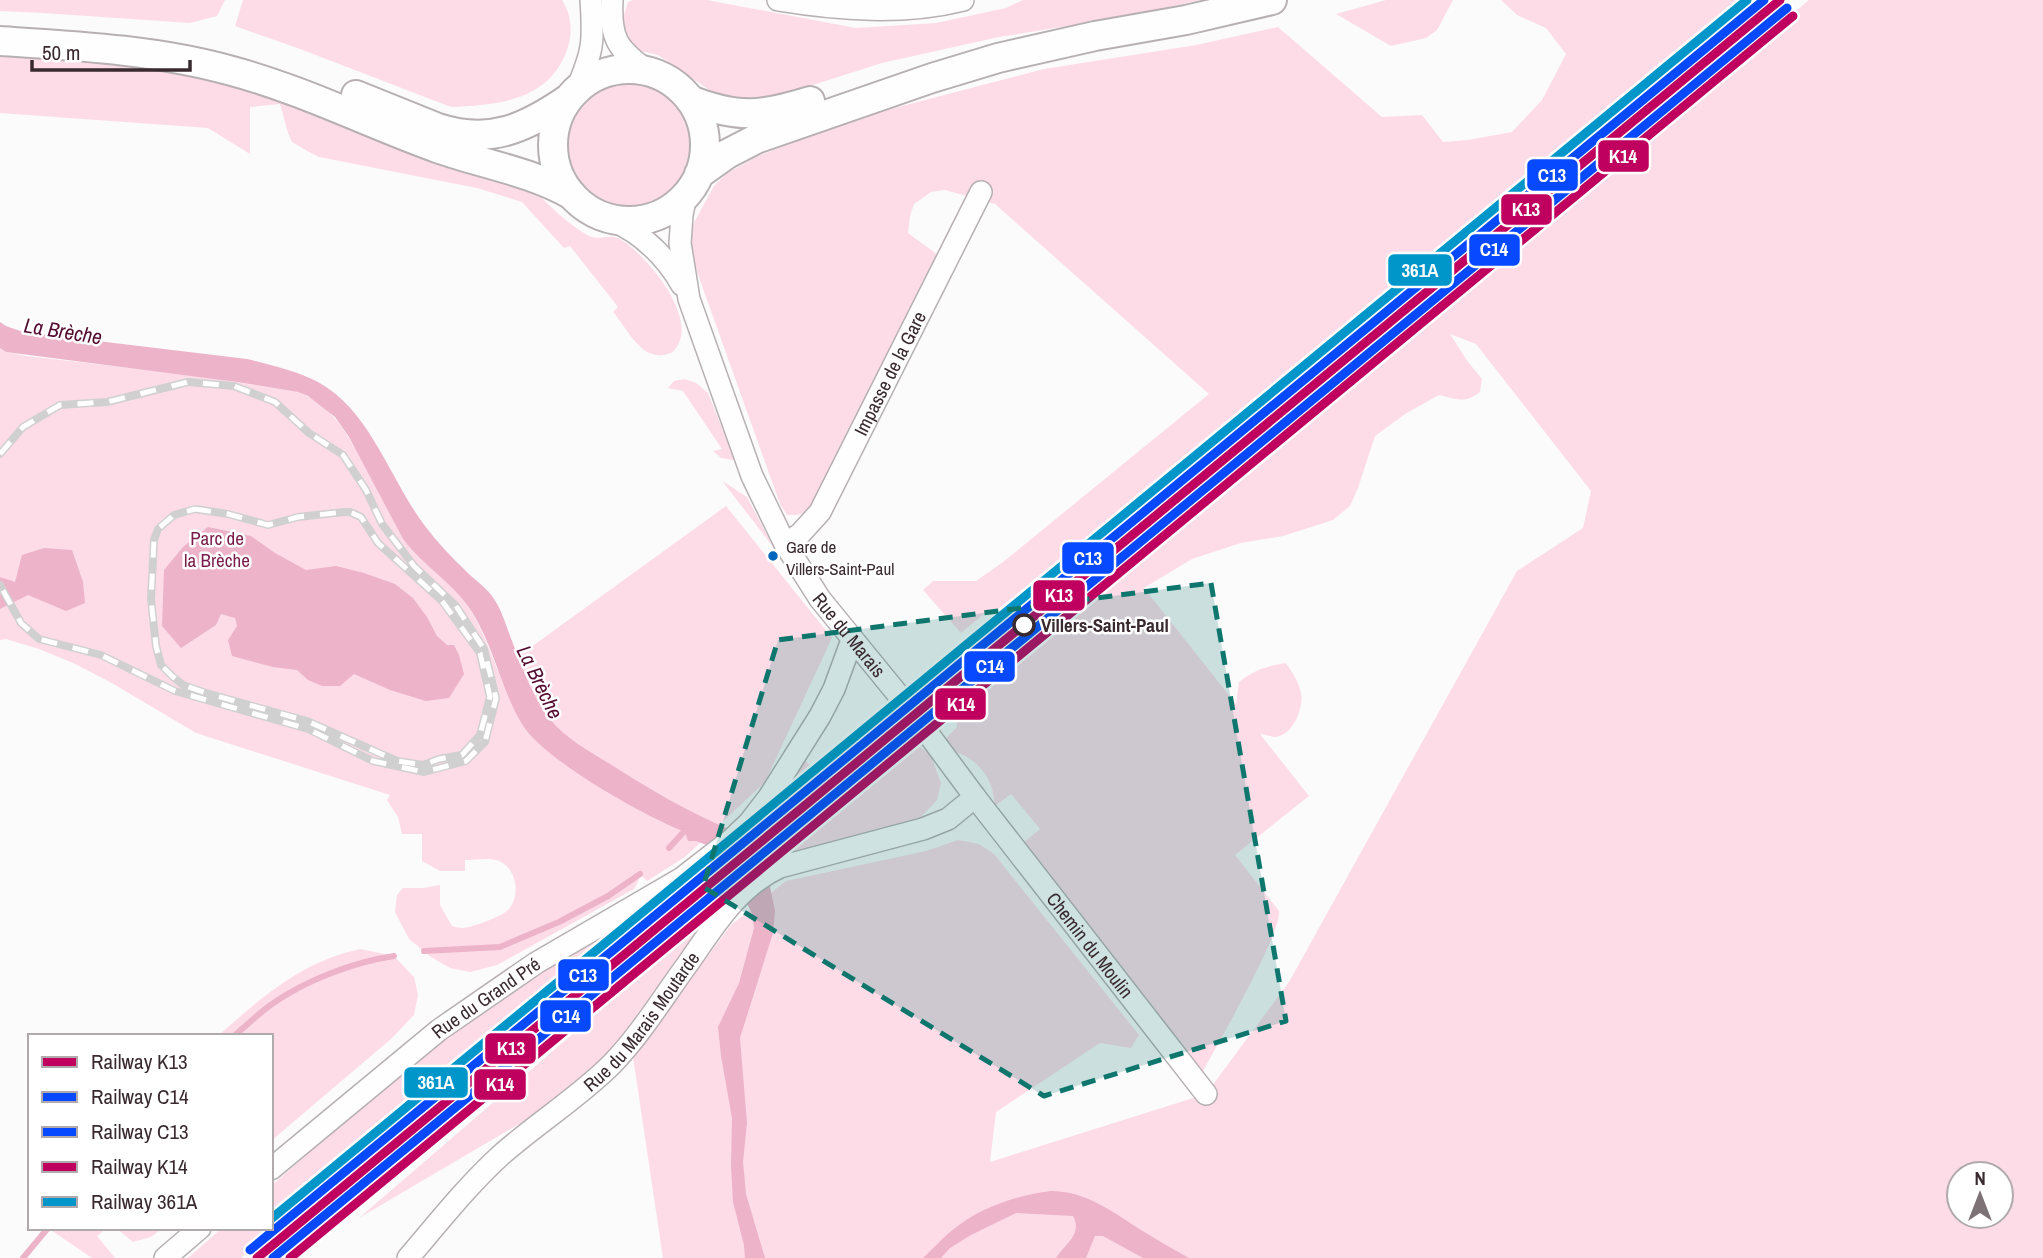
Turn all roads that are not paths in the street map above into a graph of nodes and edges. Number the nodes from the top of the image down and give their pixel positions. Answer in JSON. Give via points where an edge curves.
{"nodes":[{"id":1,"x":591,"y":0,"type":"edge"},
{"id":2,"x":612,"y":0,"type":"edge"},
{"id":3,"x":778,"y":0,"type":"edge"},
{"id":4,"x":963,"y":0,"type":"edge"},
{"id":5,"x":1272,"y":0,"type":"edge"},
{"id":6,"x":0,"y":24,"type":"edge"},
{"id":7,"x":1095,"y":36,"type":"junction"},
{"id":8,"x":0,"y":41,"type":"edge"},
{"id":9,"x":649,"y":72,"type":"junction"},
{"id":10,"x":572,"y":95,"type":"junction"},
{"id":11,"x":690,"y":100,"type":"junction"},
{"id":12,"x":693,"y":184,"type":"junction"},
{"id":13,"x":981,"y":192,"type":"dead end"},
{"id":14,"x":572,"y":195,"type":"junction"},
{"id":15,"x":610,"y":219,"type":"junction"},
{"id":16,"x":689,"y":299,"type":"junction"},
{"id":17,"x":785,"y":544,"type":"junction"},
{"id":18,"x":852,"y":640,"type":"junction"},
{"id":19,"x":975,"y":797,"type":"junction"},
{"id":20,"x":1206,"y":1094,"type":"dead end"},
{"id":21,"x":273,"y":1166,"type":"edge"},
{"id":22,"x":198,"y":1230,"type":"edge"},
{"id":23,"x":165,"y":1258,"type":"edge"},
{"id":24,"x":408,"y":1258,"type":"edge"}],
"edges":[{"from":1,"to":10,"type":"street","via":[[593,45]]},
{"from":2,"to":9,"type":"street","via":[[612,28],[618,43]]},
{"from":3,"to":4,"type":"street","via":[[866,9]]},
{"from":5,"to":7,"type":"main road"},
{"from":6,"to":10,"type":"main road","via":[[111,32],[209,48],[315,79],[461,134],[519,128]]},
{"from":7,"to":11,"type":"main road","via":[[970,51],[770,113],[729,113]]},
{"from":7,"to":12,"type":"main road","via":[[979,63],[782,129],[742,146]]},
{"from":8,"to":14,"type":"main road","via":[[148,53],[231,70],[436,148],[544,180]]},
{"from":9,"to":10,"type":"main road","via":[[606,73]]},
{"from":9,"to":11,"type":"main road","via":[[672,83]]},
{"from":10,"to":14,"type":"main road","via":[[555,127],[553,148],[557,168]]},
{"from":11,"to":12,"type":"main road","via":[[704,132],[704,158]]},
{"from":12,"to":15,"type":"main road","via":[[674,206],[652,218]]},
{"from":12,"to":16,"type":"street","name":"Rue du Marais","via":[[682,215],[680,243]]},
{"from":13,"to":17,"type":"street","name":"Impasse de la Gare","via":[[820,512]]},
{"from":14,"to":15,"type":"main road"},
{"from":15,"to":16,"type":"street","name":"Rue du Marais","via":[[657,250]]},
{"from":16,"to":17,"type":"street","name":"Rue du Marais","via":[[747,464]]},
{"from":17,"to":18,"type":"street","name":"Rue du Marais"},
{"from":18,"to":19,"type":"street","name":"Rue du Marais"},
{"from":18,"to":21,"type":"street","name":"Rue du Grand Pré","via":[[834,688],[806,739],[769,797],[724,846],[672,886],[536,963],[462,1014]]},
{"from":19,"to":20,"type":"street","name":"Chemin du Moulin"},
{"from":19,"to":24,"type":"street","name":"Rue du Marais Moutarde","via":[[937,824],[780,867],[751,886],[715,924],[613,1062],[501,1155]]},
{"from":22,"to":23,"type":"street"}]}
